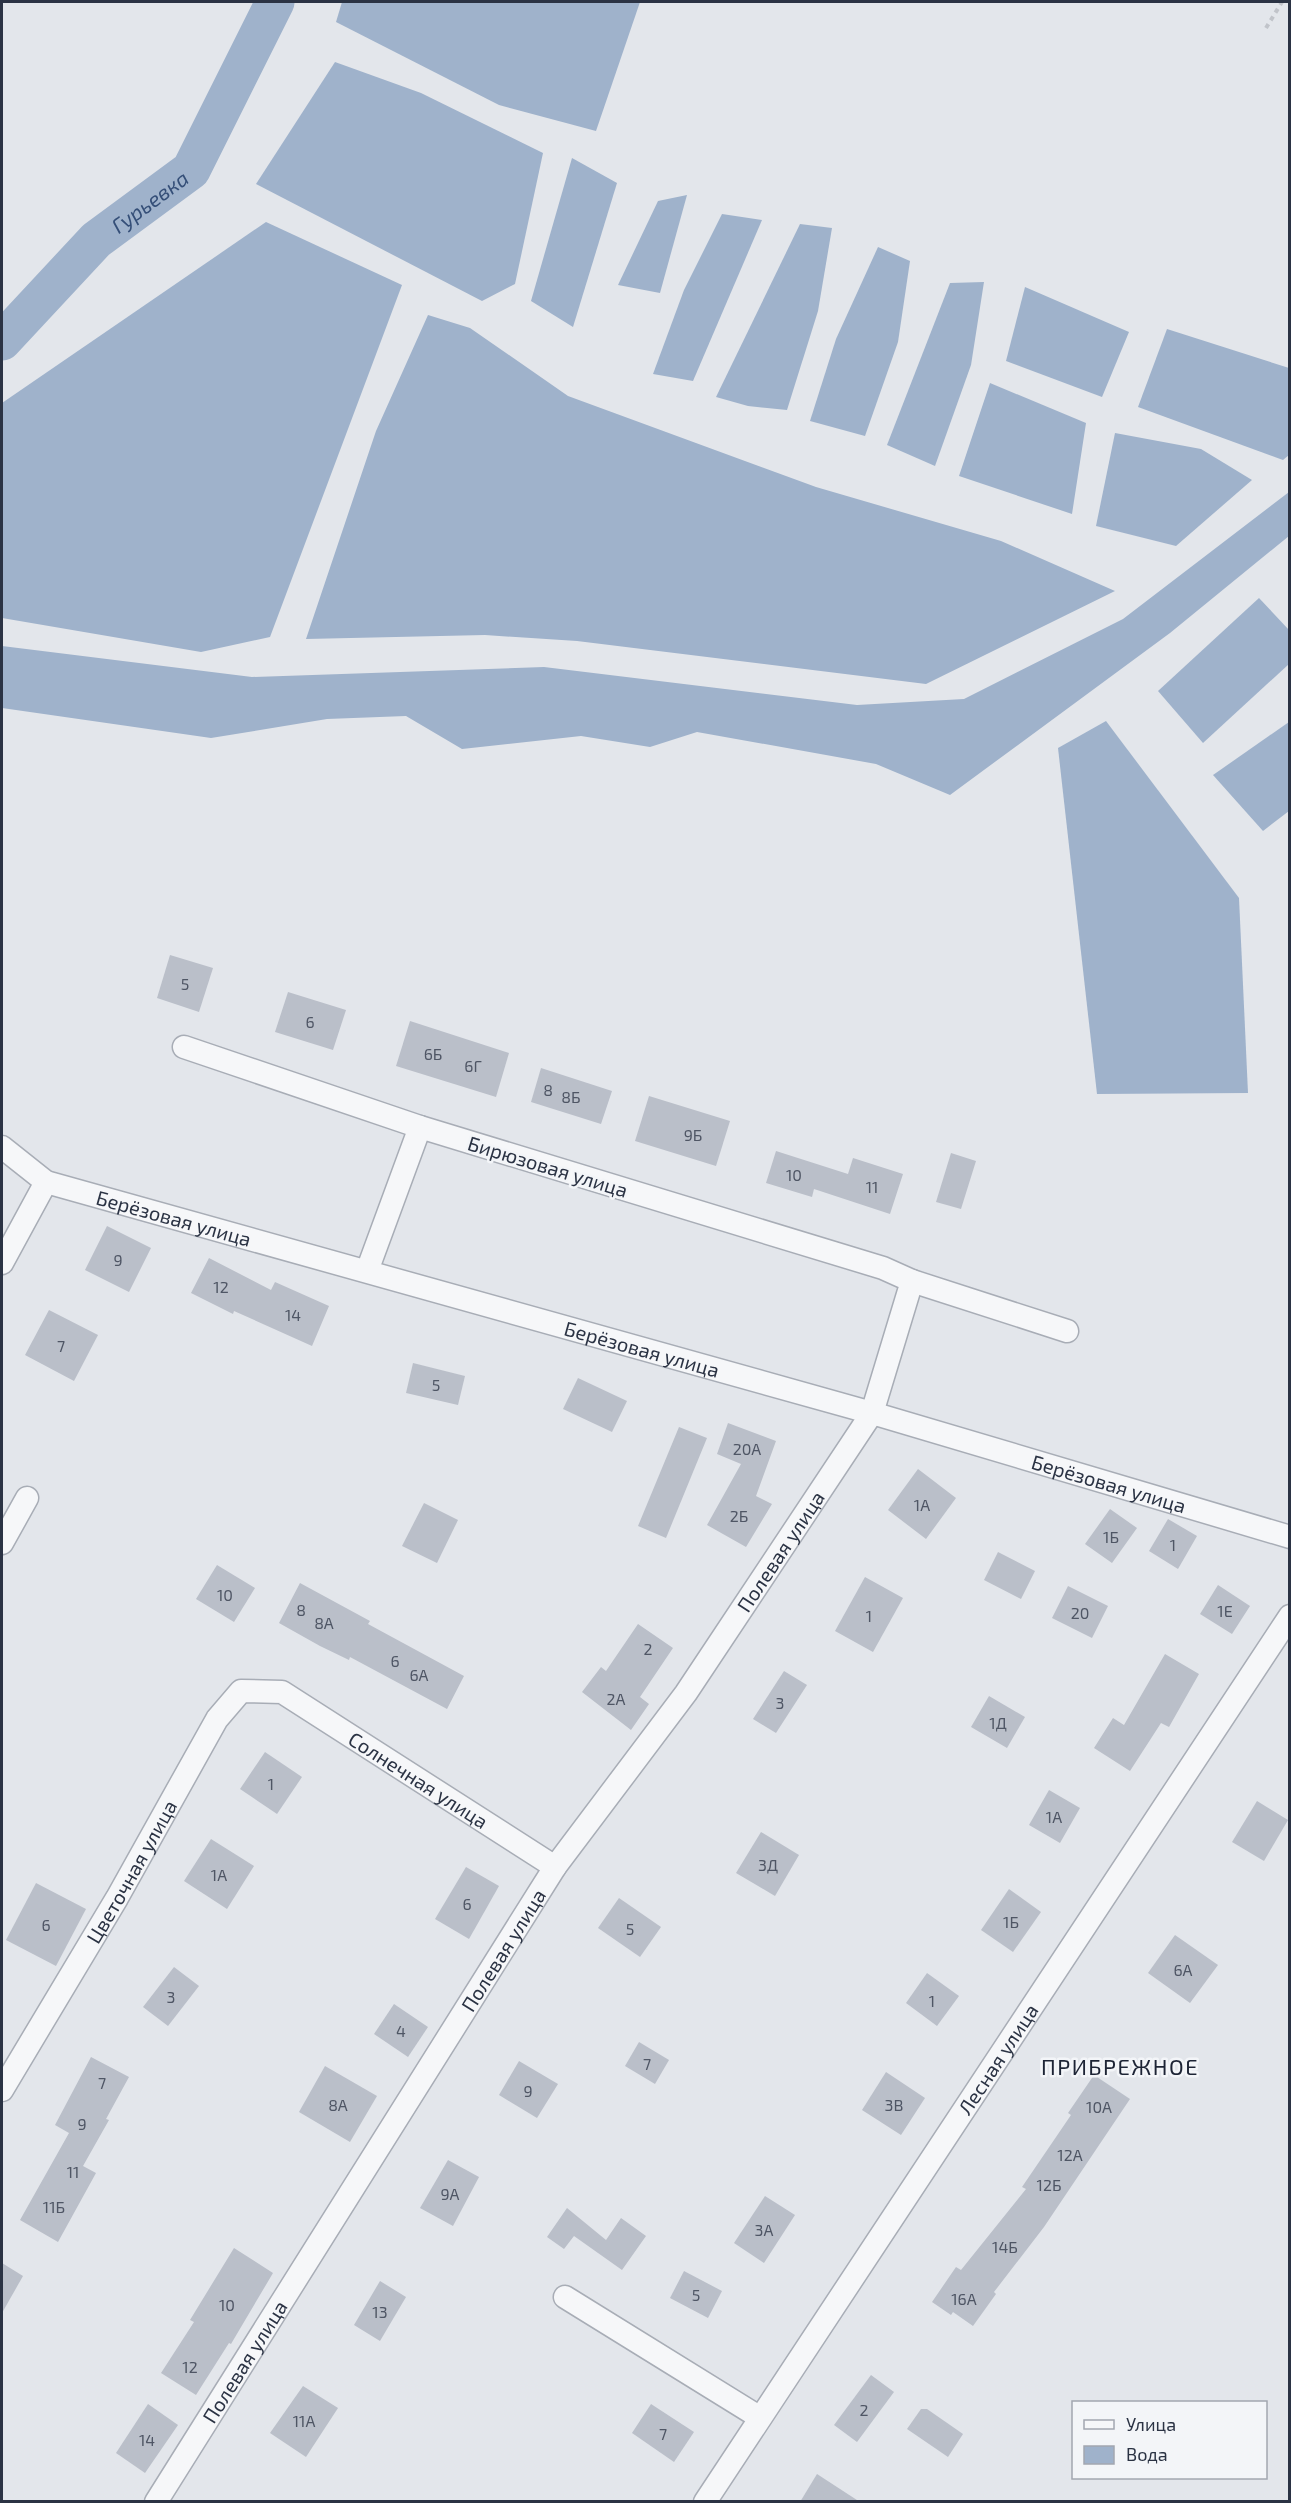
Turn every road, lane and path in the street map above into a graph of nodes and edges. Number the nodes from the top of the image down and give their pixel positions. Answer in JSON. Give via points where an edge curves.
{"nodes":[{"id":1,"x":1282,"y":2,"type":"edge"},
{"id":2,"x":1266,"y":28,"type":"dead end"},
{"id":3,"x":184,"y":1047,"type":"dead end"},
{"id":4,"x":420,"y":1127,"type":"junction"},
{"id":5,"x":2,"y":1147,"type":"edge"},
{"id":6,"x":46,"y":1182,"type":"junction"},
{"id":7,"x":2,"y":1263,"type":"edge"},
{"id":8,"x":367,"y":1272,"type":"junction"},
{"id":9,"x":912,"y":1281,"type":"junction"},
{"id":10,"x":1067,"y":1330,"type":"dead end"},
{"id":11,"x":872,"y":1413,"type":"junction"},
{"id":12,"x":27,"y":1498,"type":"dead end"},
{"id":13,"x":1290,"y":1537,"type":"edge"},
{"id":14,"x":2,"y":1543,"type":"edge"},
{"id":15,"x":1290,"y":1616,"type":"edge"},
{"id":16,"x":282,"y":1692,"type":"joint"},
{"id":17,"x":555,"y":1867,"type":"junction"},
{"id":18,"x":2,"y":2090,"type":"edge"},
{"id":19,"x":565,"y":2297,"type":"dead end"},
{"id":20,"x":759,"y":2417,"type":"junction"},
{"id":21,"x":156,"y":2502,"type":"edge"},
{"id":22,"x":705,"y":2502,"type":"edge"}],
"edges":[{"from":1,"to":2,"type":"path"},
{"from":3,"to":4,"type":"street","name":"Бирюзовая улица"},
{"from":4,"to":8,"type":"street"},
{"from":4,"to":9,"type":"street","name":"Бирюзовая улица","via":[[883,1268]]},
{"from":5,"to":6,"type":"street","name":"Берёзовая улица"},
{"from":6,"to":7,"type":"street"},
{"from":6,"to":8,"type":"street","name":"Берёзовая улица"},
{"from":8,"to":11,"type":"street","name":"Берёзовая улица"},
{"from":9,"to":10,"type":"street","name":"Бирюзовая улица"},
{"from":9,"to":11,"type":"street"},
{"from":11,"to":13,"type":"street","name":"Берёзовая улица"},
{"from":11,"to":17,"type":"street","name":"Полевая улица","via":[[686,1693]]},
{"from":12,"to":14,"type":"street"},
{"from":15,"to":20,"type":"street","name":"Лесная улица"},
{"from":16,"to":17,"type":"street","name":"Солнечная улица"},
{"from":16,"to":18,"type":"street","name":"Цветочная улица","via":[[241,1691],[218,1719]]},
{"from":17,"to":21,"type":"street","name":"Полевая улица"},
{"from":19,"to":20,"type":"street"},
{"from":20,"to":22,"type":"street","name":"Лесная улица"}]}
